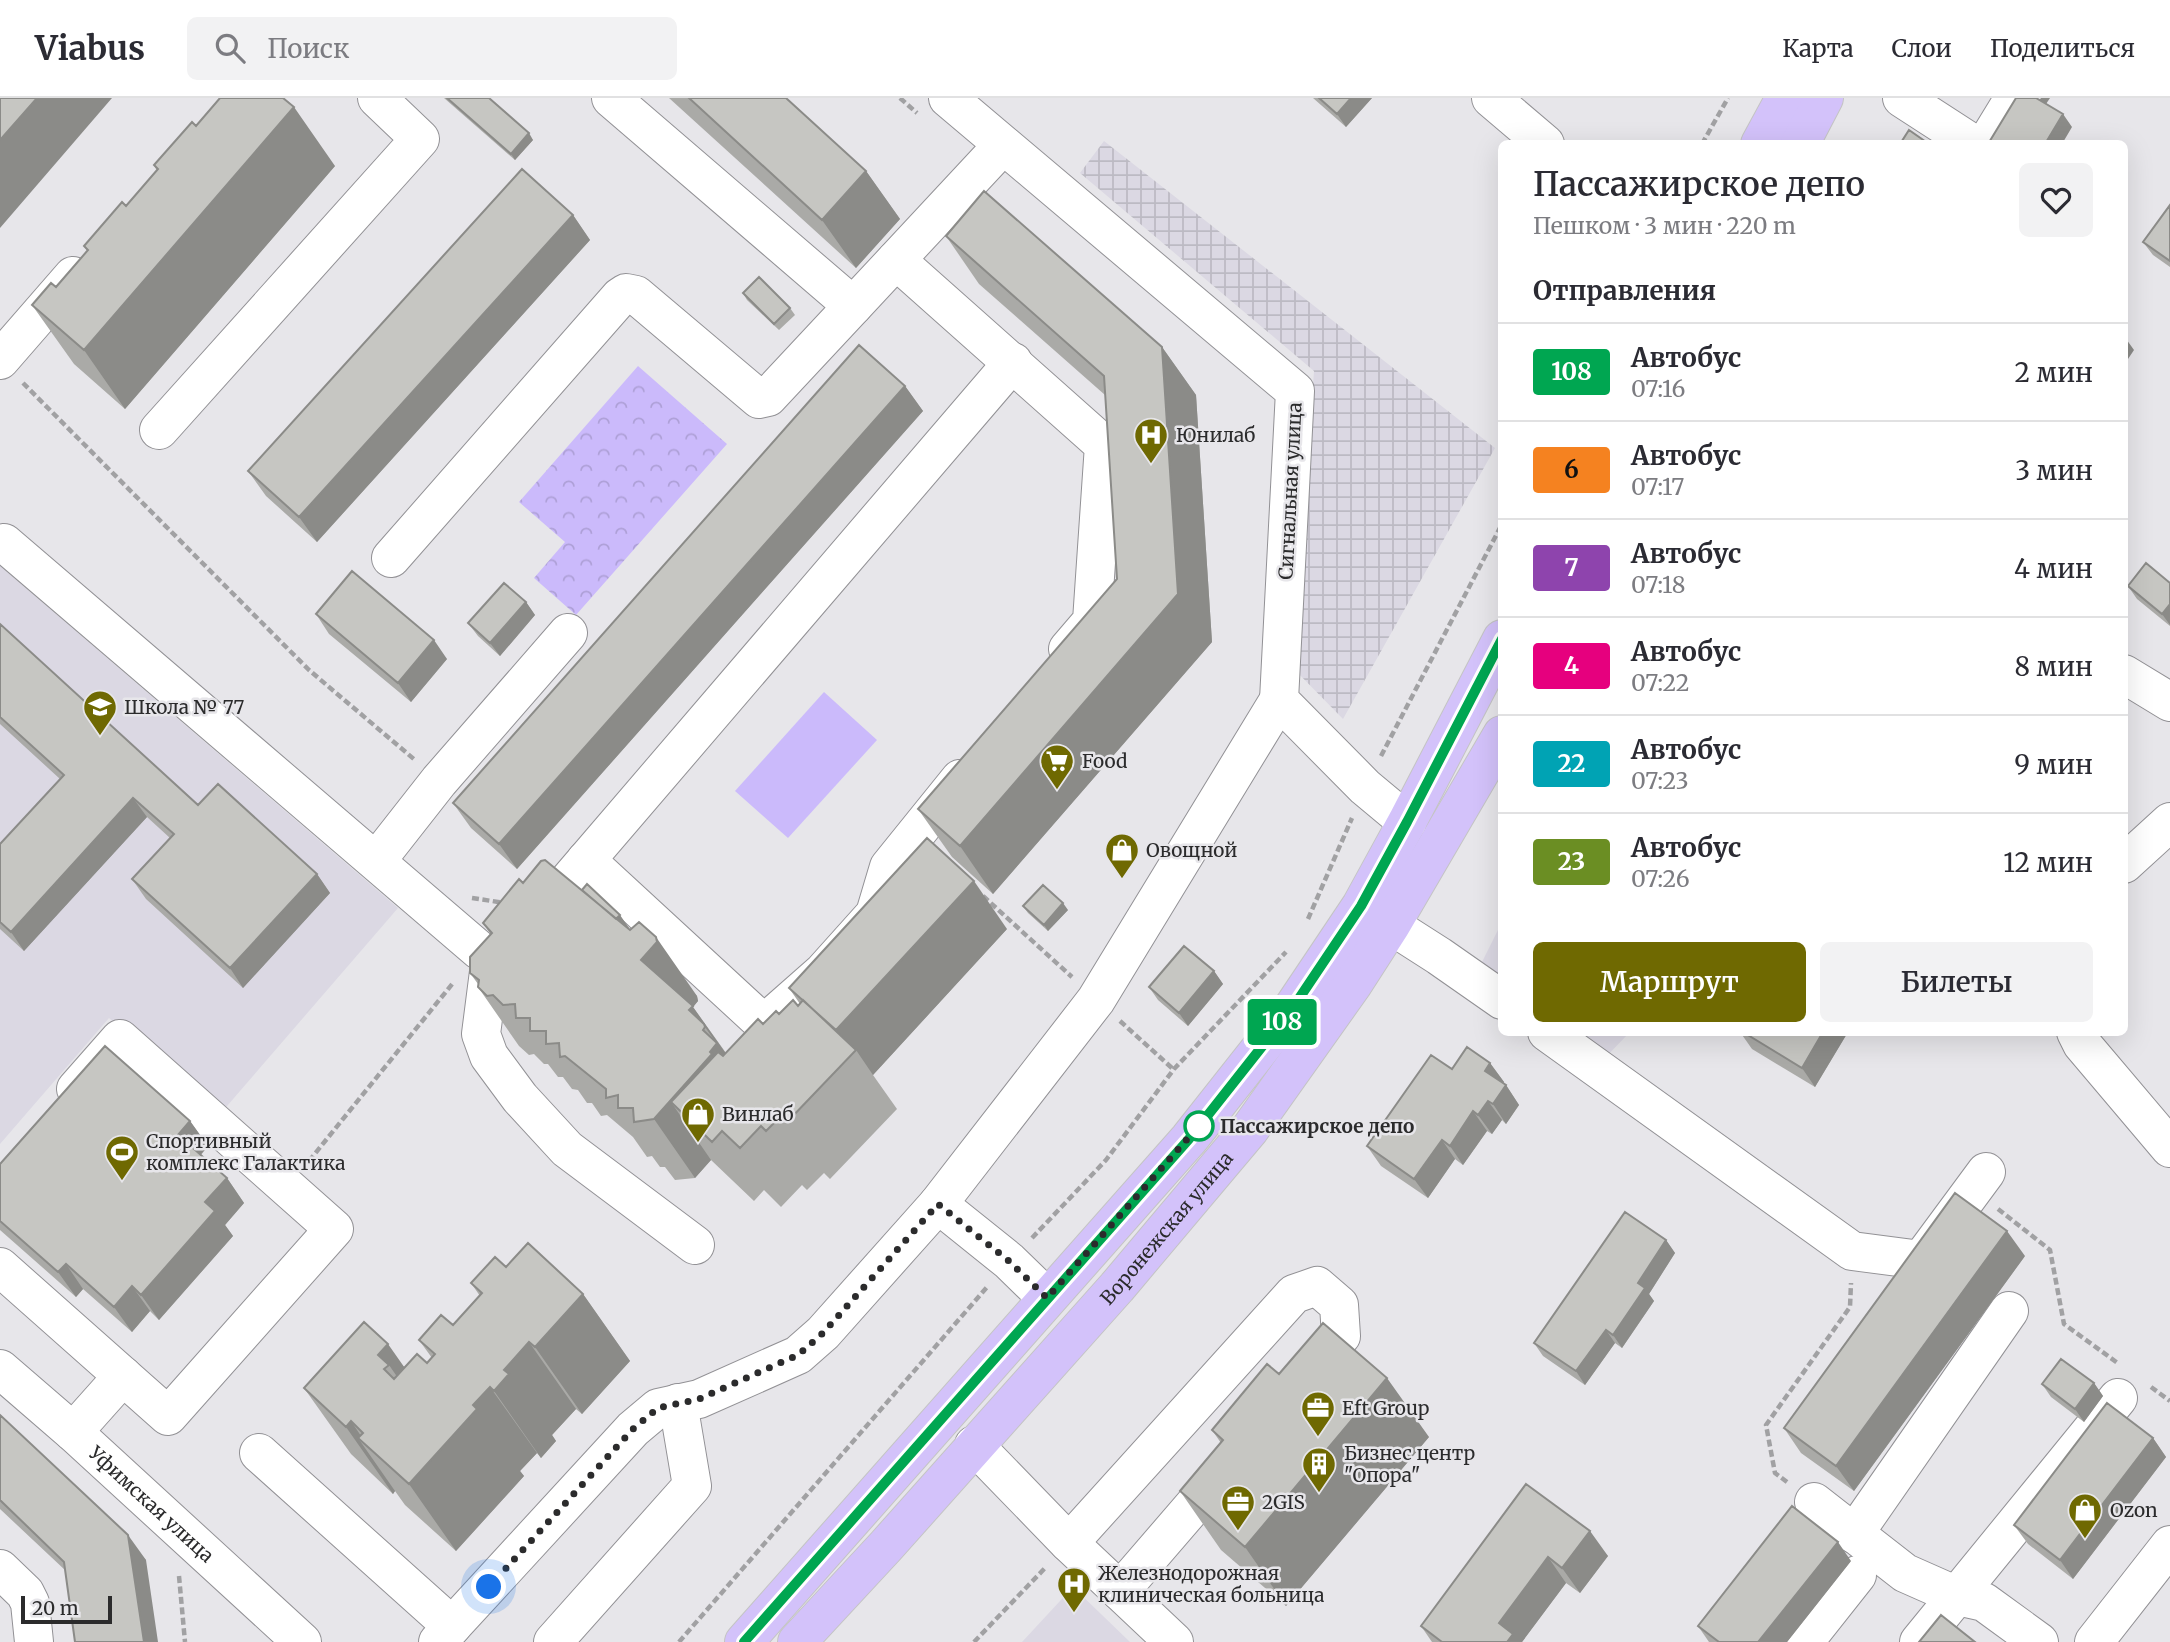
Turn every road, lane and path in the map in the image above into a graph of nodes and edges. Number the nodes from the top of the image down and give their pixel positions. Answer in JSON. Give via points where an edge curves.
{"nodes":[{"id":1,"x":377,"y":98,"type":"edge"},
{"id":2,"x":611,"y":98,"type":"edge"},
{"id":3,"x":948,"y":98,"type":"edge"},
{"id":4,"x":1491,"y":98,"type":"edge"},
{"id":5,"x":1728,"y":98,"type":"edge"},
{"id":6,"x":1785,"y":98,"type":"edge"},
{"id":7,"x":1824,"y":98,"type":"edge"},
{"id":8,"x":1902,"y":98,"type":"edge"},
{"id":9,"x":2014,"y":98,"type":"edge"},
{"id":10,"x":1540,"y":140,"type":"edge"},
{"id":11,"x":1704,"y":140,"type":"edge"},
{"id":12,"x":1762,"y":140,"type":"edge"},
{"id":13,"x":1802,"y":140,"type":"edge"},
{"id":14,"x":1967,"y":140,"type":"edge"},
{"id":15,"x":1988,"y":140,"type":"edge"},
{"id":16,"x":1003,"y":145,"type":"junction"},
{"id":17,"x":92,"y":255,"type":"edge"},
{"id":18,"x":896,"y":260,"type":"junction"},
{"id":19,"x":853,"y":306,"type":"junction"},
{"id":20,"x":1013,"y":362,"type":"junction"},
{"id":21,"x":10,"y":370,"type":"edge"},
{"id":22,"x":159,"y":430,"type":"dead end"},
{"id":23,"x":1498,"y":532,"type":"edge"},
{"id":24,"x":4,"y":543,"type":"dead end"},
{"id":25,"x":391,"y":558,"type":"dead end"},
{"id":26,"x":568,"y":633,"type":"dead end"},
{"id":27,"x":1498,"y":647,"type":"edge"},
{"id":28,"x":1048,"y":674,"type":"edge"},
{"id":29,"x":2128,"y":676,"type":"edge"},
{"id":30,"x":1279,"y":700,"type":"junction"},
{"id":31,"x":2170,"y":702,"type":"edge"},
{"id":32,"x":1498,"y":741,"type":"edge"},
{"id":33,"x":986,"y":748,"type":"edge"},
{"id":34,"x":439,"y":781,"type":"junction"},
{"id":35,"x":1365,"y":787,"type":"junction"},
{"id":36,"x":1407,"y":822,"type":"junction"},
{"id":37,"x":2170,"y":822,"type":"edge"},
{"id":38,"x":377,"y":860,"type":"junction"},
{"id":39,"x":586,"y":860,"type":"junction"},
{"id":40,"x":2128,"y":860,"type":"edge"},
{"id":41,"x":976,"y":889,"type":"dead end"},
{"id":42,"x":1376,"y":915,"type":"junction"},
{"id":43,"x":1305,"y":926,"type":"dead end"},
{"id":44,"x":1290,"y":949,"type":"dead end"},
{"id":45,"x":485,"y":953,"type":"junction"},
{"id":46,"x":1498,"y":997,"type":"edge"},
{"id":47,"x":1096,"y":1000,"type":"junction"},
{"id":48,"x":1553,"y":1036,"type":"edge"},
{"id":49,"x":2078,"y":1036,"type":"edge"},
{"id":50,"x":1174,"y":1069,"type":"junction"},
{"id":51,"x":56,"y":1112,"type":"edge"},
{"id":52,"x":2170,"y":1148,"type":"edge"},
{"id":53,"x":1979,"y":1181,"type":"joint"},
{"id":54,"x":288,"y":1186,"type":"junction"},
{"id":55,"x":938,"y":1204,"type":"junction"},
{"id":56,"x":695,"y":1245,"type":"dead end"},
{"id":57,"x":1852,"y":1251,"type":"junction"},
{"id":58,"x":1009,"y":1261,"type":"junction"},
{"id":59,"x":0,"y":1267,"type":"edge"},
{"id":60,"x":1047,"y":1298,"type":"junction"},
{"id":61,"x":2009,"y":1311,"type":"dead end"},
{"id":62,"x":0,"y":1369,"type":"edge"},
{"id":63,"x":123,"y":1376,"type":"junction"},
{"id":64,"x":2131,"y":1385,"type":"junction"},
{"id":65,"x":2170,"y":1401,"type":"edge"},
{"id":66,"x":678,"y":1403,"type":"junction"},
{"id":67,"x":1279,"y":1407,"type":"edge"},
{"id":68,"x":73,"y":1432,"type":"junction"},
{"id":69,"x":1253,"y":1438,"type":"edge"},
{"id":70,"x":974,"y":1445,"type":"junction"},
{"id":71,"x":259,"y":1453,"type":"dead end"},
{"id":72,"x":1814,"y":1502,"type":"joint"},
{"id":73,"x":1854,"y":1534,"type":"junction"},
{"id":74,"x":1069,"y":1543,"type":"junction"},
{"id":75,"x":2170,"y":1545,"type":"edge"},
{"id":76,"x":0,"y":1569,"type":"edge"},
{"id":77,"x":1857,"y":1575,"type":"dead end"},
{"id":78,"x":1120,"y":1591,"type":"junction"},
{"id":79,"x":1957,"y":1596,"type":"junction"},
{"id":80,"x":445,"y":1634,"type":"edge"},
{"id":81,"x":34,"y":1642,"type":"edge"},
{"id":82,"x":302,"y":1642,"type":"edge"},
{"id":83,"x":553,"y":1642,"type":"edge"},
{"id":84,"x":679,"y":1642,"type":"edge"},
{"id":85,"x":744,"y":1642,"type":"edge"},
{"id":86,"x":797,"y":1642,"type":"edge"},
{"id":87,"x":974,"y":1642,"type":"edge"},
{"id":88,"x":1174,"y":1642,"type":"edge"},
{"id":89,"x":1804,"y":1642,"type":"edge"},
{"id":90,"x":1919,"y":1642,"type":"edge"},
{"id":91,"x":2039,"y":1642,"type":"edge"},
{"id":92,"x":2094,"y":1642,"type":"edge"}],
"edges":[{"from":1,"to":22,"type":"street","via":[[420,139]]},
{"from":2,"to":19,"type":"street"},
{"from":3,"to":16,"type":"street","name":"Сигнальная улица"},
{"from":4,"to":10,"type":"street"},
{"from":5,"to":11,"type":"path"},
{"from":6,"to":12,"type":"main road"},
{"from":7,"to":13,"type":"main road"},
{"from":8,"to":14,"type":"street"},
{"from":9,"to":15,"type":"street"},
{"from":16,"to":18,"type":"street"},
{"from":16,"to":30,"type":"street","name":"Сигнальная улица","via":[[1295,391]]},
{"from":17,"to":21,"type":"street"},
{"from":18,"to":19,"type":"street"},
{"from":18,"to":20,"type":"street"},
{"from":19,"to":25,"type":"street","via":[[768,397],[759,399],[636,295],[626,293]]},
{"from":20,"to":28,"type":"street","via":[[1104,445],[1092,621]]},
{"from":20,"to":39,"type":"street"},
{"from":21,"to":34,"type":"path","via":[[309,670]]},
{"from":23,"to":35,"type":"path"},
{"from":24,"to":38,"type":"street"},
{"from":26,"to":34,"type":"street"},
{"from":27,"to":36,"type":"main road","name":"Воронежская улица"},
{"from":29,"to":31,"type":"street"},
{"from":30,"to":35,"type":"street"},
{"from":30,"to":47,"type":"street"},
{"from":32,"to":42,"type":"main road","name":"Воронежская улица"},
{"from":33,"to":39,"type":"street","via":[[889,867],[875,914],[823,972],[764,1024]]},
{"from":34,"to":38,"type":"street"},
{"from":35,"to":36,"type":"street"},
{"from":35,"to":43,"type":"path"},
{"from":36,"to":42,"type":"main road","name":"Воронежская улица"},
{"from":37,"to":40,"type":"street"},
{"from":38,"to":45,"type":"street"},
{"from":39,"to":45,"type":"street","via":[[510,949],[502,955]]},
{"from":41,"to":47,"type":"path"},
{"from":42,"to":46,"type":"street"},
{"from":42,"to":60,"type":"main road","name":"Воронежская улица","via":[[1294,1006],[1189,1139]]},
{"from":42,"to":70,"type":"main road","name":"Воронежская улица","via":[[1335,1012],[1241,1140],[1118,1287]]},
{"from":44,"to":50,"type":"path"},
{"from":45,"to":54,"type":"path"},
{"from":45,"to":56,"type":"street","via":[[481,1034],[489,1056],[567,1149]]},
{"from":47,"to":50,"type":"path"},
{"from":47,"to":55,"type":"street"},
{"from":48,"to":57,"type":"street"},
{"from":49,"to":52,"type":"street"},
{"from":50,"to":58,"type":"path","via":[[1106,1160]]},
{"from":51,"to":54,"type":"street","via":[[120,1039]]},
{"from":53,"to":57,"type":"street","via":[[1921,1260]]},
{"from":53,"to":64,"type":"path","via":[[2050,1250],[2064,1324]]},
{"from":54,"to":63,"type":"street","via":[[334,1229],[168,1416]]},
{"from":55,"to":58,"type":"street"},
{"from":55,"to":66,"type":"street","via":[[798,1355],[699,1399]]},
{"from":57,"to":72,"type":"path","via":[[1850,1307],[1766,1425],[1775,1473]]},
{"from":58,"to":60,"type":"street"},
{"from":58,"to":84,"type":"path"},
{"from":59,"to":63,"type":"street"},
{"from":60,"to":85,"type":"main road","name":"Воронежская улица"},
{"from":61,"to":73,"type":"street"},
{"from":62,"to":68,"type":"street","name":"Уфимская улица"},
{"from":63,"to":68,"type":"street"},
{"from":64,"to":65,"type":"path"},
{"from":64,"to":79,"type":"street"},
{"from":66,"to":80,"type":"street","via":[[658,1408],[633,1429]]},
{"from":66,"to":83,"type":"street","via":[[692,1486]]},
{"from":67,"to":74,"type":"street","via":[[1341,1336],[1339,1305],[1317,1286],[1294,1294]]},
{"from":68,"to":82,"type":"street","name":"Уфимская улица"},
{"from":69,"to":78,"type":"street"},
{"from":70,"to":74,"type":"street"},
{"from":70,"to":86,"type":"main road","name":"Воронежская улица"},
{"from":71,"to":80,"type":"street"},
{"from":72,"to":73,"type":"street"},
{"from":73,"to":79,"type":"street","via":[[1905,1573]]},
{"from":74,"to":78,"type":"street"},
{"from":74,"to":87,"type":"path"},
{"from":75,"to":92,"type":"street"},
{"from":76,"to":81,"type":"street","via":[[25,1592]]},
{"from":77,"to":89,"type":"street"},
{"from":78,"to":88,"type":"street"},
{"from":79,"to":90,"type":"street"},
{"from":79,"to":91,"type":"street","via":[[1984,1602]]}]}
